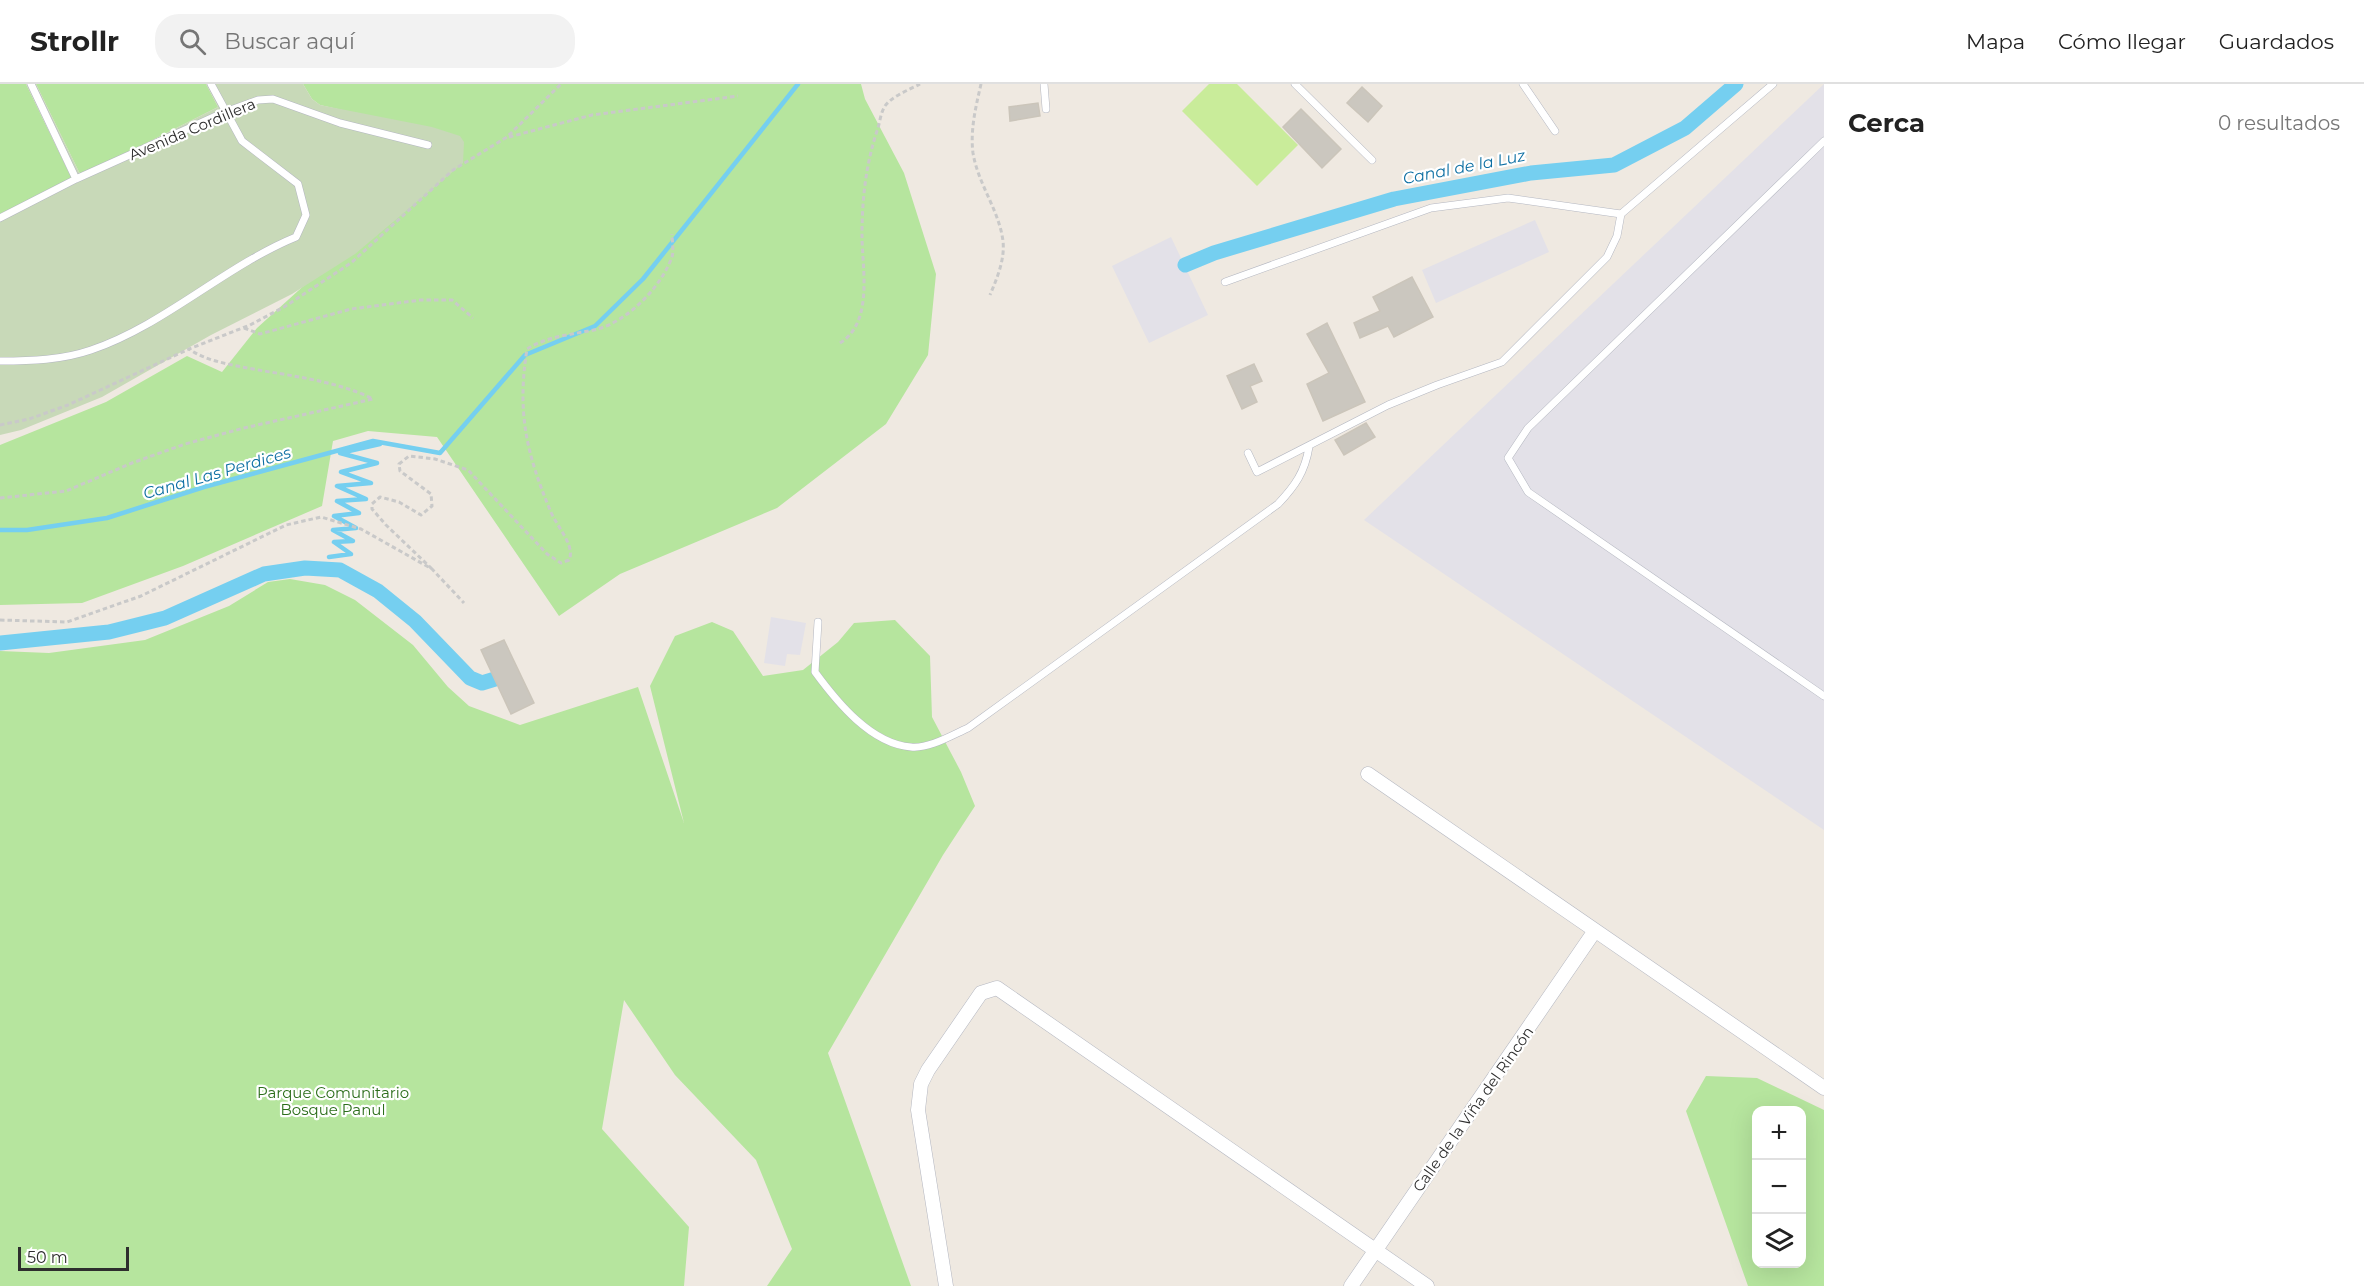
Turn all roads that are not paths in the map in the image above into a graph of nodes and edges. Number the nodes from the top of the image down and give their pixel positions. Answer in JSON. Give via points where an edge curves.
{"nodes":[{"id":1,"x":31,"y":84,"type":"edge"},
{"id":2,"x":211,"y":84,"type":"edge"},
{"id":3,"x":1044,"y":84,"type":"edge"},
{"id":4,"x":1295,"y":84,"type":"edge"},
{"id":5,"x":1523,"y":84,"type":"edge"},
{"id":6,"x":1773,"y":84,"type":"edge"},
{"id":7,"x":1047,"y":109,"type":"dead end"},
{"id":8,"x":225,"y":112,"type":"junction"},
{"id":9,"x":1556,"y":131,"type":"dead end"},
{"id":10,"x":1824,"y":141,"type":"edge"},
{"id":11,"x":428,"y":145,"type":"dead end"},
{"id":12,"x":1372,"y":160,"type":"dead end"},
{"id":13,"x":76,"y":179,"type":"junction"},
{"id":14,"x":1621,"y":214,"type":"junction"},
{"id":15,"x":0,"y":218,"type":"edge"},
{"id":16,"x":1226,"y":282,"type":"dead end"},
{"id":17,"x":0,"y":361,"type":"edge"},
{"id":18,"x":1309,"y":447,"type":"junction"},
{"id":19,"x":1248,"y":453,"type":"dead end"},
{"id":20,"x":818,"y":622,"type":"dead end"},
{"id":21,"x":1824,"y":696,"type":"edge"},
{"id":22,"x":1368,"y":774,"type":"dead end"},
{"id":23,"x":1594,"y":932,"type":"junction"},
{"id":24,"x":1824,"y":1088,"type":"edge"},
{"id":25,"x":1376,"y":1250,"type":"junction"},
{"id":26,"x":946,"y":1286,"type":"edge"},
{"id":27,"x":1351,"y":1286,"type":"edge"},
{"id":28,"x":1427,"y":1286,"type":"edge"}],
"edges":[{"from":1,"to":13,"type":"lane"},
{"from":2,"to":8,"type":"lane"},
{"from":3,"to":7,"type":"lane"},
{"from":4,"to":12,"type":"lane"},
{"from":5,"to":9,"type":"lane"},
{"from":6,"to":14,"type":"lane"},
{"from":8,"to":11,"type":"lane","name":"Avenida Cordillera","via":[[273,99],[340,123]]},
{"from":8,"to":13,"type":"lane","name":"Avenida Cordillera"},
{"from":8,"to":17,"type":"lane","via":[[242,141],[298,184],[306,216],[296,237],[279,243],[103,345],[44,360]]},
{"from":10,"to":21,"type":"lane","via":[[1528,429],[1508,458],[1528,492]]},
{"from":13,"to":15,"type":"lane","name":"Avenida Cordillera"},
{"from":14,"to":16,"type":"lane","via":[[1508,198],[1440,207]]},
{"from":14,"to":18,"type":"lane","via":[[1617,236],[1606,257],[1502,362],[1398,401]]},
{"from":18,"to":19,"type":"lane","via":[[1257,472]]},
{"from":18,"to":20,"type":"lane","via":[[1306,467],[1278,504],[968,728],[939,741],[912,748],[874,734],[837,701],[815,672]]},
{"from":22,"to":23,"type":"street"},
{"from":23,"to":24,"type":"street"},
{"from":23,"to":25,"type":"street","name":"Calle de la Viña del Rincón"},
{"from":25,"to":26,"type":"street","via":[[1003,990],[992,988],[977,998],[928,1070],[919,1092],[918,1110]]},
{"from":25,"to":27,"type":"street","name":"Calle de la Viña del Rincón"},
{"from":25,"to":28,"type":"street"}]}
